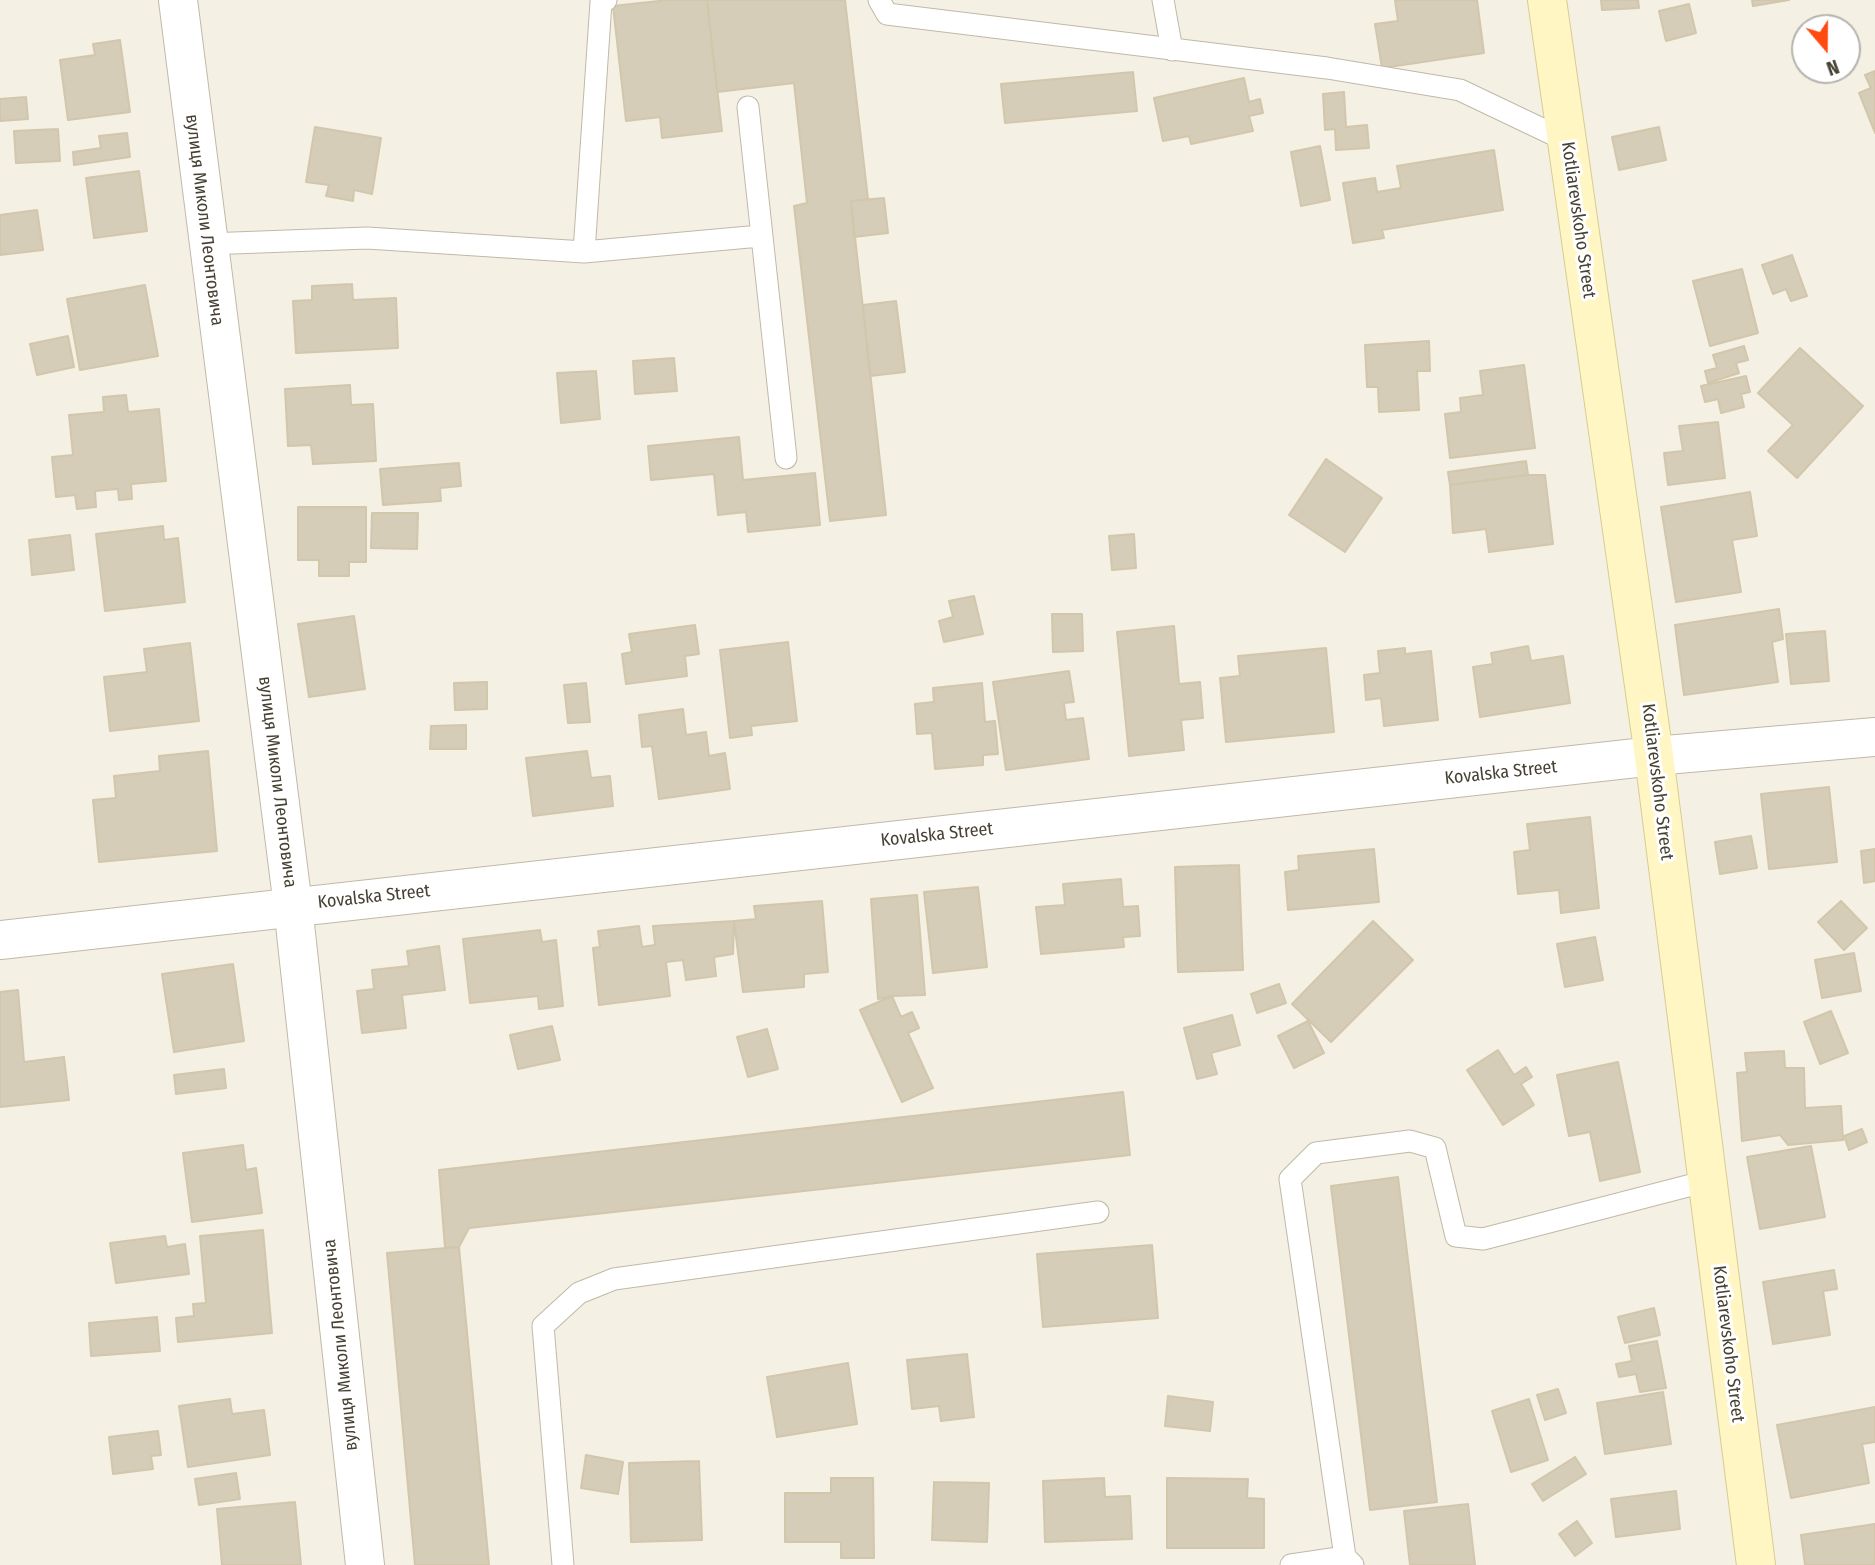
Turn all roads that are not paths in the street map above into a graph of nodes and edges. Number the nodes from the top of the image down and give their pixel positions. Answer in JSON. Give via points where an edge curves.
{"nodes":[{"id":1,"x":178,"y":0,"type":"edge"},
{"id":2,"x":606,"y":0,"type":"edge"},
{"id":3,"x":880,"y":0,"type":"edge"},
{"id":4,"x":1163,"y":0,"type":"edge"},
{"id":5,"x":1547,"y":0,"type":"edge"},
{"id":6,"x":1172,"y":50,"type":"junction"},
{"id":7,"x":748,"y":107,"type":"dead end"},
{"id":8,"x":1567,"y":141,"type":"junction"},
{"id":9,"x":760,"y":236,"type":"junction"},
{"id":10,"x":207,"y":244,"type":"junction"},
{"id":11,"x":584,"y":252,"type":"junction"},
{"id":12,"x":786,"y":458,"type":"dead end"},
{"id":13,"x":1875,"y":737,"type":"edge"},
{"id":14,"x":1654,"y":756,"type":"junction"},
{"id":15,"x":293,"y":906,"type":"junction"},
{"id":16,"x":0,"y":940,"type":"edge"},
{"id":17,"x":1707,"y":1181,"type":"junction"},
{"id":18,"x":1098,"y":1212,"type":"dead end"},
{"id":19,"x":1349,"y":1561,"type":"edge"},
{"id":20,"x":365,"y":1565,"type":"edge"},
{"id":21,"x":563,"y":1565,"type":"edge"},
{"id":22,"x":1291,"y":1565,"type":"edge"},
{"id":23,"x":1756,"y":1565,"type":"edge"}],
"edges":[{"from":1,"to":10,"type":"street","name":"вулиця Миколи Леонтовича"},
{"from":2,"to":11,"type":"lane","via":[[601,2]]},
{"from":3,"to":6,"type":"lane","via":[[887,14]]},
{"from":4,"to":6,"type":"lane"},
{"from":5,"to":8,"type":"main road","name":"Kotliarevskoho Street"},
{"from":6,"to":8,"type":"lane","via":[[1460,90]]},
{"from":7,"to":9,"type":"lane"},
{"from":8,"to":14,"type":"main road","name":"Kotliarevskoho Street"},
{"from":9,"to":11,"type":"lane"},
{"from":9,"to":12,"type":"lane"},
{"from":10,"to":11,"type":"lane","via":[[367,238]]},
{"from":10,"to":15,"type":"street","name":"вулиця Миколи Леонтовича"},
{"from":13,"to":14,"type":"street","name":"Kovalska Street"},
{"from":14,"to":15,"type":"street","name":"Kovalska Street"},
{"from":14,"to":17,"type":"main road","name":"Kotliarevskoho Street"},
{"from":15,"to":16,"type":"street","name":"Kovalska Street"},
{"from":15,"to":20,"type":"street","name":"вулиця Миколи Леонтовича"},
{"from":17,"to":19,"type":"lane","via":[[1483,1239],[1457,1236],[1435,1148],[1410,1141],[1316,1153],[1290,1178]]},
{"from":17,"to":23,"type":"main road","name":"Kotliarevskoho Street"},
{"from":18,"to":21,"type":"lane","via":[[614,1279],[579,1293],[543,1326]]},
{"from":19,"to":22,"type":"lane"}]}
